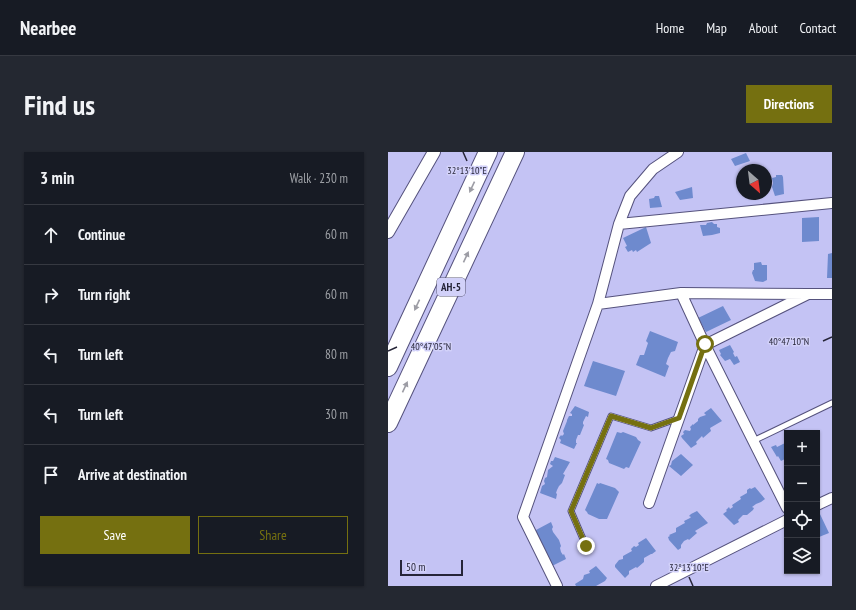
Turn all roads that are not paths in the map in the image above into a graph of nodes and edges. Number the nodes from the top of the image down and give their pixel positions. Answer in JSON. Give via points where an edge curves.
{"nodes":[{"id":1,"x":434,"y":152,"type":"edge"},
{"id":2,"x":488,"y":152,"type":"edge"},
{"id":3,"x":515,"y":152,"type":"edge"},
{"id":4,"x":678,"y":152,"type":"edge"},
{"id":5,"x":832,"y":203,"type":"edge"},
{"id":6,"x":619,"y":224,"type":"junction"},
{"id":7,"x":388,"y":232,"type":"edge"},
{"id":8,"x":681,"y":294,"type":"junction"},
{"id":9,"x":808,"y":294,"type":"junction"},
{"id":10,"x":832,"y":294,"type":"edge"},
{"id":11,"x":598,"y":304,"type":"junction"},
{"id":12,"x":705,"y":344,"type":"junction"},
{"id":13,"x":388,"y":367,"type":"edge"},
{"id":14,"x":832,"y":403,"type":"edge"},
{"id":15,"x":679,"y":418,"type":"junction"},
{"id":16,"x":388,"y":423,"type":"edge"},
{"id":17,"x":753,"y":441,"type":"junction"},
{"id":18,"x":832,"y":498,"type":"edge"},
{"id":19,"x":784,"y":502,"type":"edge"},
{"id":20,"x":649,"y":503,"type":"dead end"},
{"id":21,"x":820,"y":504,"type":"edge"},
{"id":22,"x":784,"y":522,"type":"edge"},
{"id":23,"x":586,"y":546,"type":"dead end"},
{"id":24,"x":557,"y":586,"type":"edge"},
{"id":25,"x":656,"y":586,"type":"edge"}],
"edges":[{"from":1,"to":7,"type":"street"},
{"from":2,"to":13,"type":"highway","one_way":true},
{"from":16,"to":3,"type":"highway","number":"AH-5","one_way":true},
{"from":4,"to":6,"type":"street","via":[[653,169],[639,185],[630,196]]},
{"from":5,"to":6,"type":"street"},
{"from":6,"to":11,"type":"street"},
{"from":8,"to":9,"type":"street"},
{"from":8,"to":11,"type":"street"},
{"from":8,"to":12,"type":"street"},
{"from":9,"to":10,"type":"street"},
{"from":9,"to":12,"type":"street"},
{"from":11,"to":24,"type":"street","via":[[523,517]]},
{"from":12,"to":15,"type":"street"},
{"from":12,"to":17,"type":"street"},
{"from":14,"to":17,"type":"lane"},
{"from":15,"to":20,"type":"street"},
{"from":15,"to":23,"type":"lane","via":[[651,428],[611,416],[571,511]]},
{"from":17,"to":19,"type":"street"},
{"from":18,"to":21,"type":"street"},
{"from":22,"to":25,"type":"street"}]}
